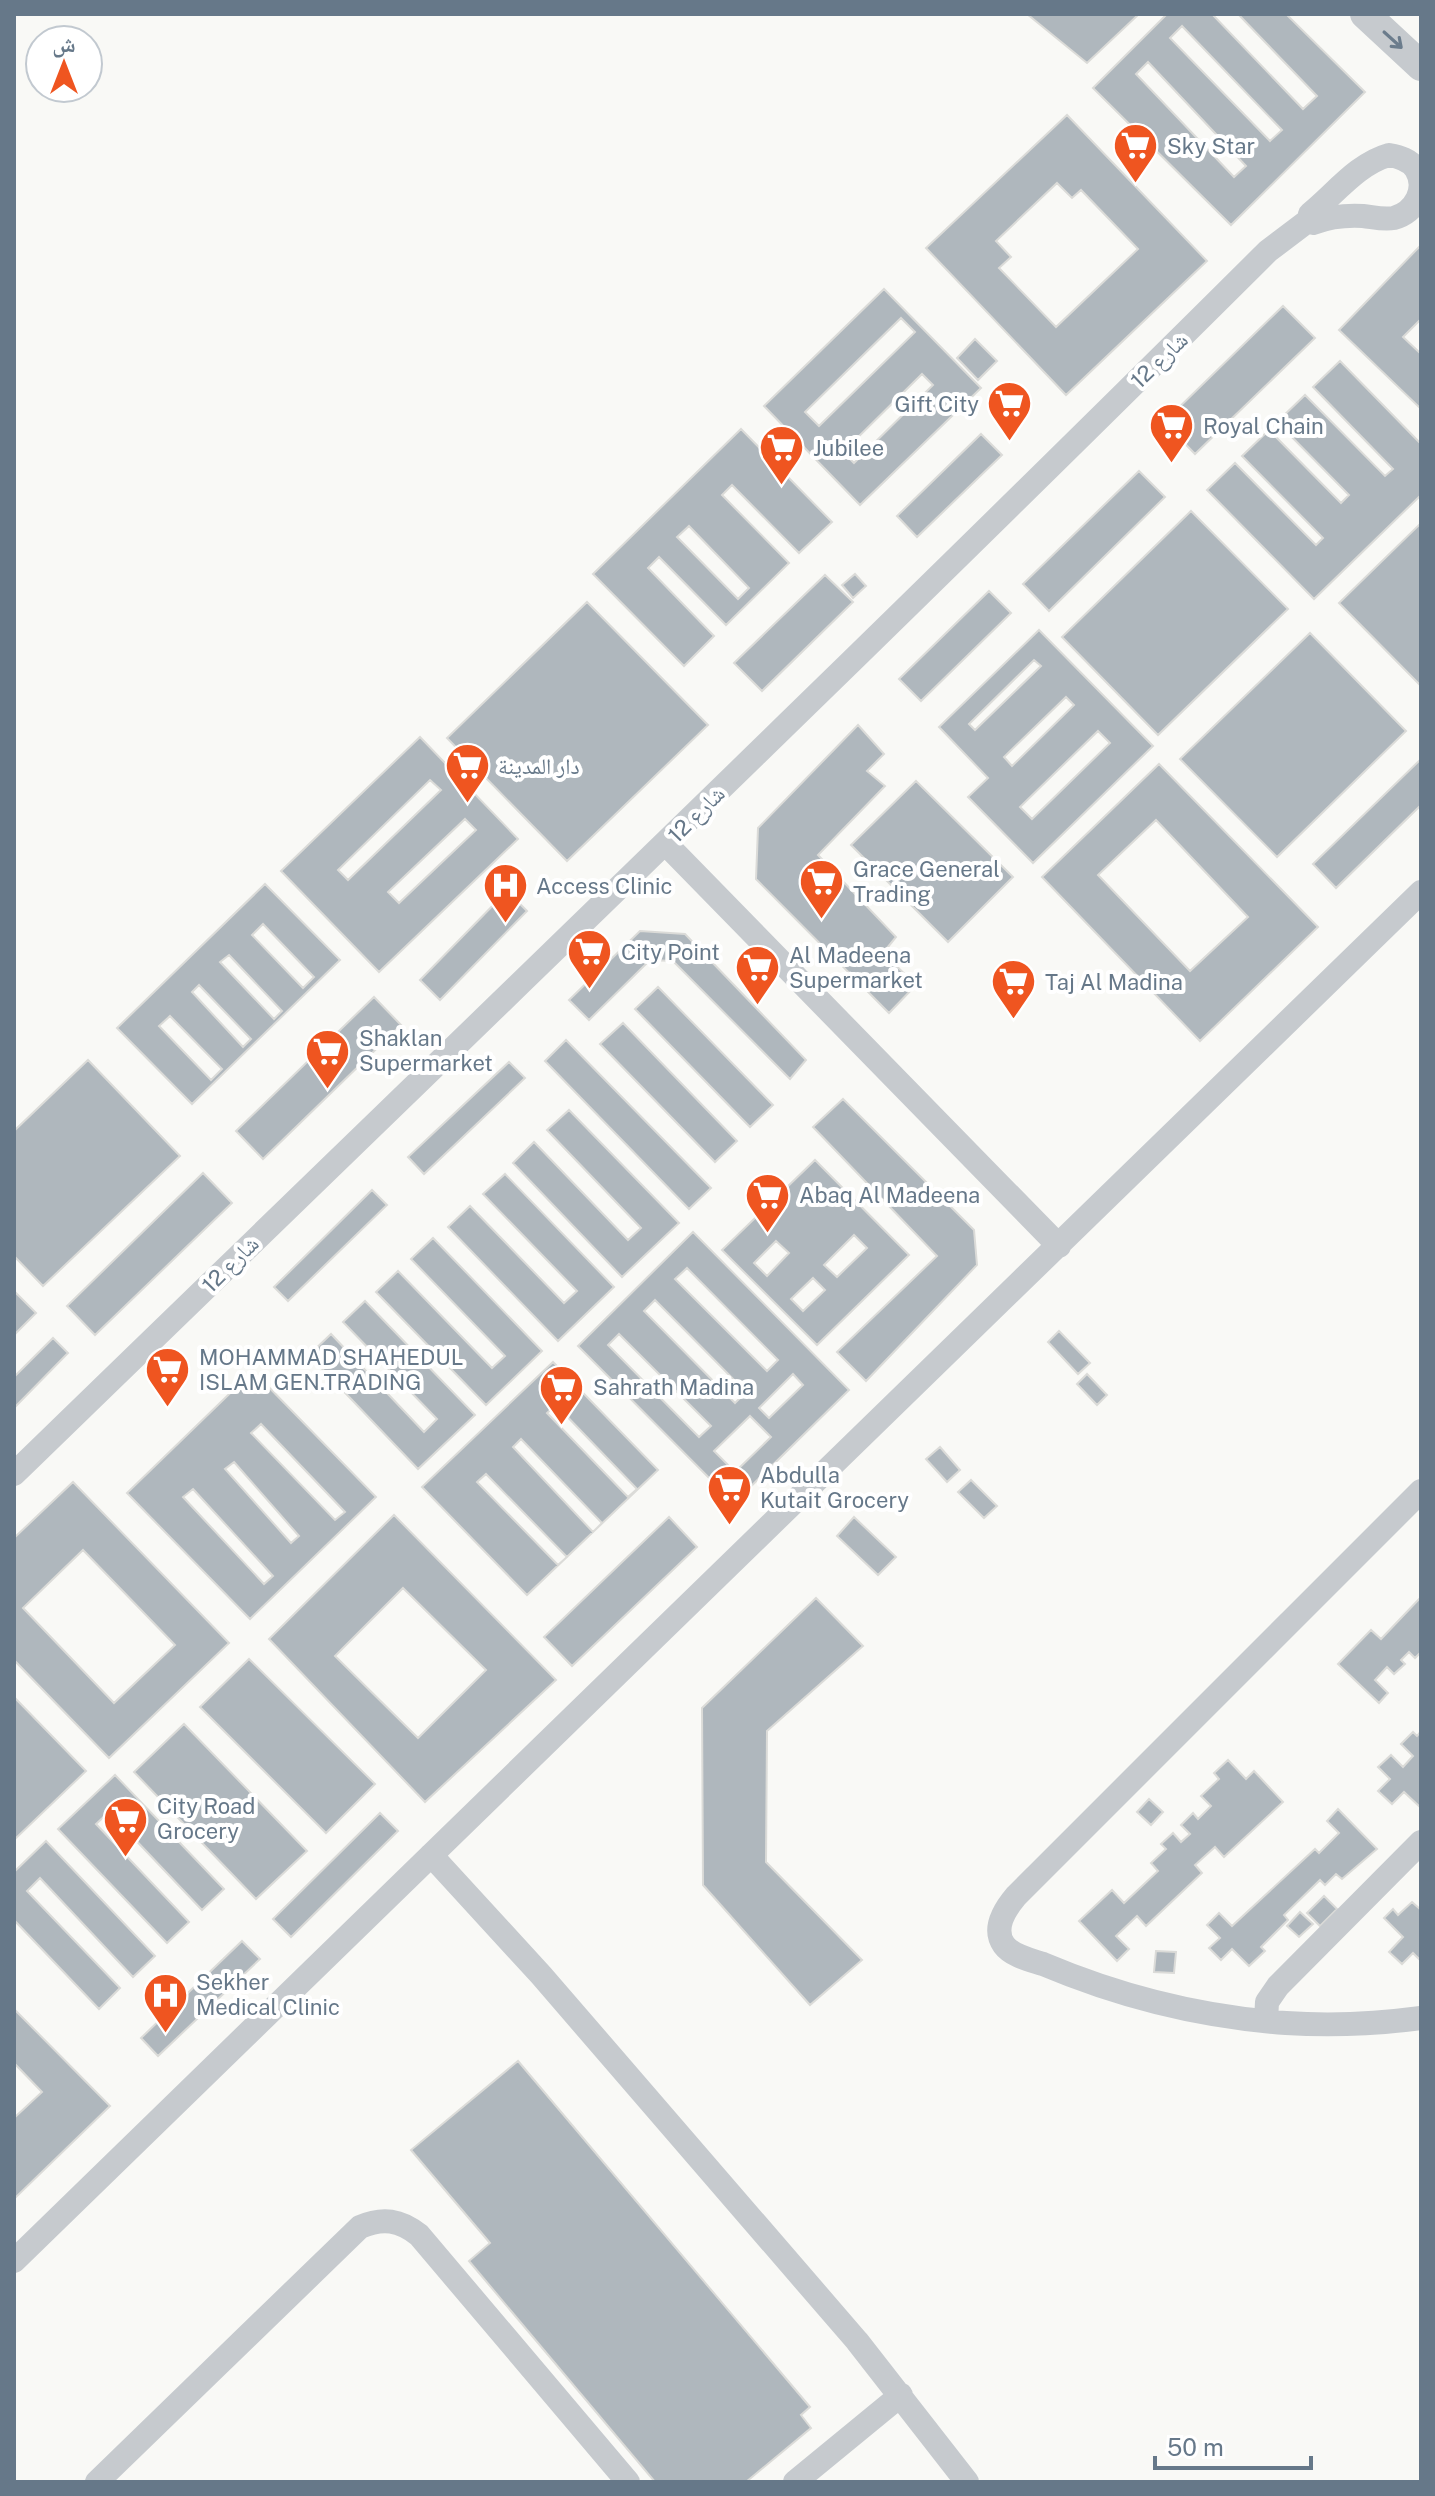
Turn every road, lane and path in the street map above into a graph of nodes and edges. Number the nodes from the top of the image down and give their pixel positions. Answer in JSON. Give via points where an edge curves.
{"nodes":[{"id":1,"x":1365,"y":14,"type":"edge"},
{"id":2,"x":1421,"y":66,"type":"edge"},
{"id":3,"x":1309,"y":220,"type":"dead end"},
{"id":4,"x":666,"y":844,"type":"junction"},
{"id":5,"x":1421,"y":892,"type":"edge"},
{"id":6,"x":1059,"y":1246,"type":"junction"},
{"id":7,"x":14,"y":1474,"type":"edge"},
{"id":8,"x":1421,"y":1491,"type":"edge"},
{"id":9,"x":1421,"y":1842,"type":"edge"},
{"id":10,"x":431,"y":1855,"type":"junction"},
{"id":11,"x":1421,"y":2018,"type":"edge"},
{"id":12,"x":1266,"y":2021,"type":"junction"},
{"id":13,"x":14,"y":2261,"type":"edge"},
{"id":14,"x":901,"y":2395,"type":"junction"},
{"id":15,"x":97,"y":2482,"type":"edge"},
{"id":16,"x":628,"y":2482,"type":"edge"},
{"id":17,"x":795,"y":2482,"type":"edge"},
{"id":18,"x":967,"y":2482,"type":"edge"}],
"edges":[{"from":1,"to":2,"type":"street","one_way":true},
{"from":3,"to":4,"type":"street","name":"شارع 12","via":[[1268,251]]},
{"from":4,"to":6,"type":"street"},
{"from":4,"to":7,"type":"street","name":"شارع 12"},
{"from":5,"to":6,"type":"street"},
{"from":6,"to":10,"type":"street"},
{"from":8,"to":12,"type":"street","via":[[1016,1896],[1000,1919],[1005,1946],[1081,1980],[1150,2002]]},
{"from":9,"to":12,"type":"street","via":[[1278,1986],[1267,2002]]},
{"from":10,"to":13,"type":"street"},
{"from":10,"to":14,"type":"street","via":[[541,1975]]},
{"from":11,"to":12,"type":"street","via":[[1339,2025]]},
{"from":14,"to":17,"type":"street"},
{"from":14,"to":18,"type":"street"},
{"from":15,"to":16,"type":"street","via":[[348,2237],[375,2220],[407,2225],[419,2235]]}]}
